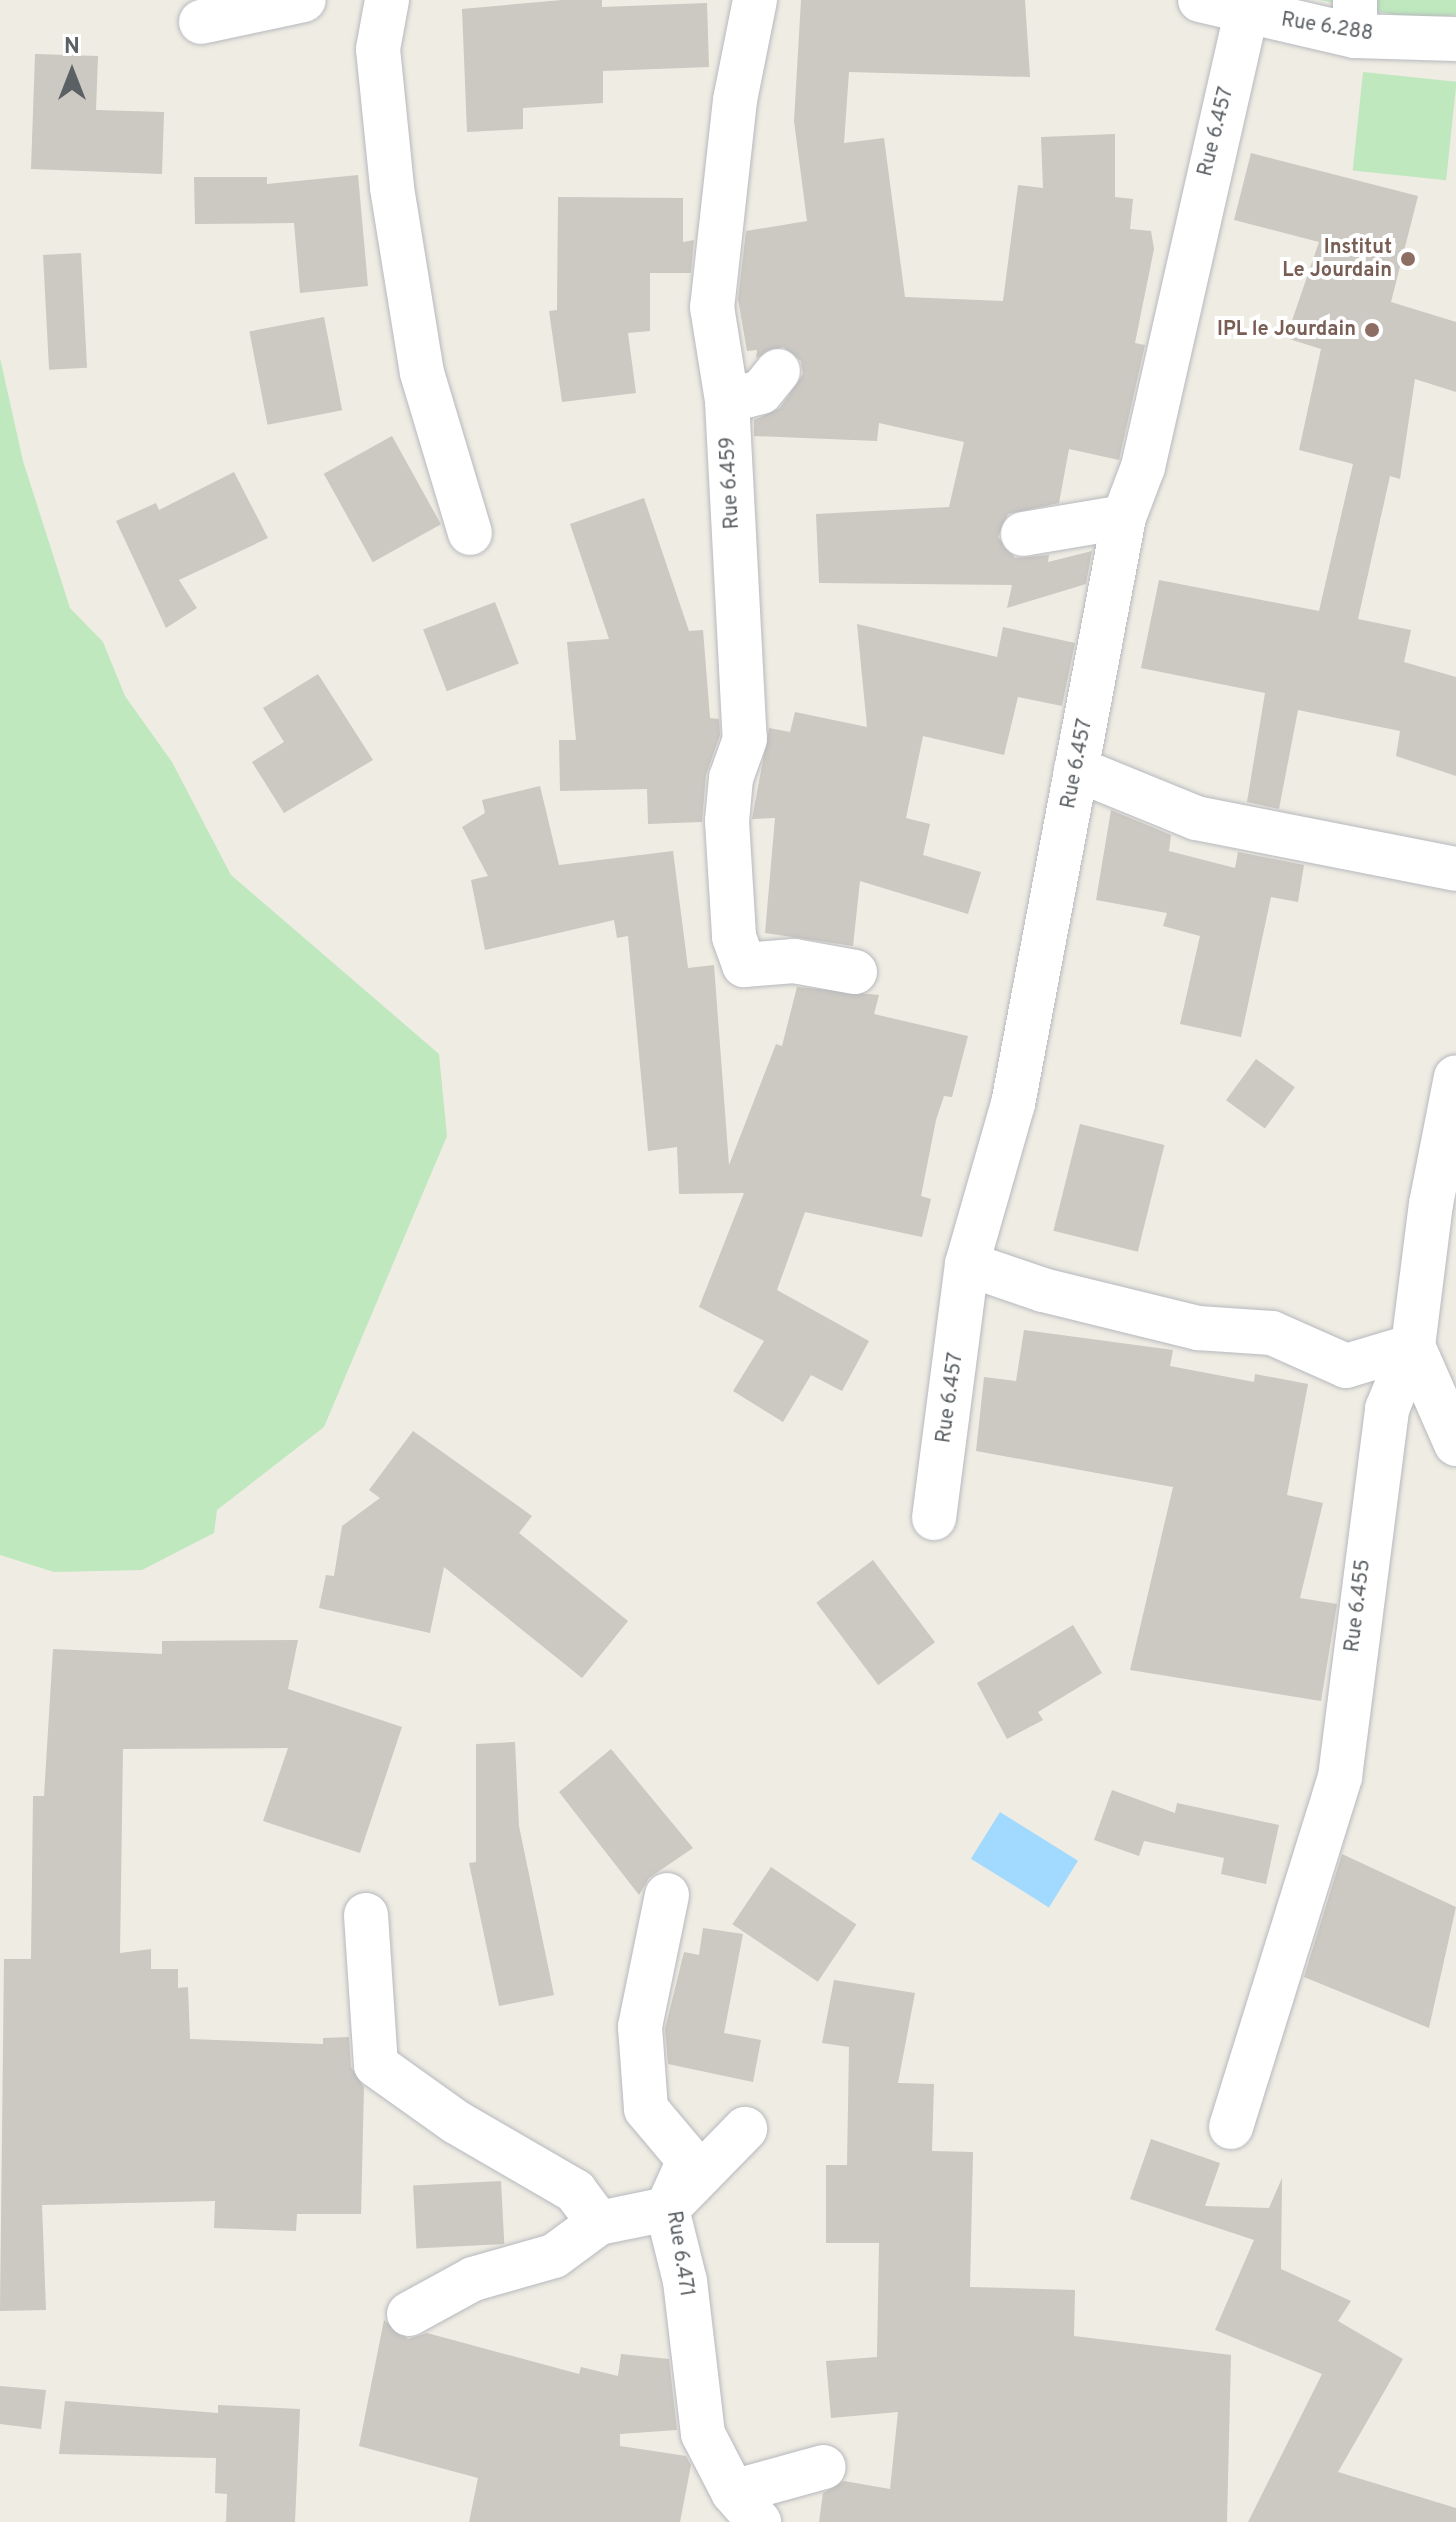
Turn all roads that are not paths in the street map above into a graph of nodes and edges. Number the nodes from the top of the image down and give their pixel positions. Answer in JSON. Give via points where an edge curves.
{"nodes":[{"id":1,"x":304,"y":0,"type":"edge"},
{"id":2,"x":387,"y":0,"type":"edge"},
{"id":3,"x":755,"y":0,"type":"edge"},
{"id":4,"x":1200,"y":0,"type":"edge"},
{"id":5,"x":1246,"y":14,"type":"junction"},
{"id":6,"x":1355,"y":18,"type":"edge"},
{"id":7,"x":201,"y":22,"type":"dead end"},
{"id":8,"x":1456,"y":39,"type":"edge"},
{"id":9,"x":778,"y":371,"type":"dead end"},
{"id":10,"x":727,"y":401,"type":"junction"},
{"id":11,"x":1124,"y":517,"type":"junction"},
{"id":12,"x":470,"y":533,"type":"dead end"},
{"id":13,"x":1023,"y":534,"type":"dead end"},
{"id":14,"x":1076,"y":769,"type":"junction"},
{"id":15,"x":1456,"y":869,"type":"edge"},
{"id":16,"x":855,"y":972,"type":"dead end"},
{"id":17,"x":1456,"y":1077,"type":"edge"},
{"id":18,"x":967,"y":1264,"type":"junction"},
{"id":19,"x":1413,"y":1346,"type":"junction"},
{"id":20,"x":1456,"y":1444,"type":"edge"},
{"id":21,"x":934,"y":1518,"type":"dead end"},
{"id":22,"x":667,"y":1895,"type":"dead end"},
{"id":23,"x":366,"y":1915,"type":"dead end"},
{"id":24,"x":1231,"y":2127,"type":"dead end"},
{"id":25,"x":745,"y":2129,"type":"dead end"},
{"id":26,"x":667,"y":2209,"type":"junction"},
{"id":27,"x":599,"y":2223,"type":"junction"},
{"id":28,"x":409,"y":2314,"type":"dead end"},
{"id":29,"x":824,"y":2467,"type":"dead end"},
{"id":30,"x":746,"y":2507,"type":"edge"}],
"edges":[{"from":1,"to":7,"type":"street"},
{"from":2,"to":12,"type":"street","via":[[378,49],[392,188],[422,373]]},
{"from":3,"to":10,"type":"street","name":"Rue 6.459","via":[[714,273],[712,307]]},
{"from":4,"to":5,"type":"street","name":"Rue 6.288"},
{"from":5,"to":6,"type":"street","name":"Rue 6.288"},
{"from":5,"to":11,"type":"street","name":"Rue 6.457","via":[[1143,467]]},
{"from":6,"to":8,"type":"street","name":"Rue 6.288"},
{"from":9,"to":10,"type":"street","via":[[761,392]]},
{"from":10,"to":16,"type":"street","name":"Rue 6.459","via":[[745,739],[731,778],[727,821],[734,937],[744,965],[794,961]]},
{"from":11,"to":13,"type":"street"},
{"from":11,"to":14,"type":"street","name":"Rue 6.457"},
{"from":14,"to":15,"type":"street","via":[[1196,818]]},
{"from":14,"to":18,"type":"street","name":"Rue 6.457","via":[[1013,1104]]},
{"from":17,"to":19,"type":"street","name":"Rue 6.455"},
{"from":18,"to":19,"type":"street","via":[[1043,1290],[1198,1328],[1272,1333],[1346,1366]]},
{"from":18,"to":21,"type":"street","name":"Rue 6.457"},
{"from":19,"to":20,"type":"street"},
{"from":19,"to":24,"type":"street","name":"Rue 6.455","via":[[1387,1409],[1340,1777]]},
{"from":22,"to":26,"type":"street","name":"Rue 6.471","via":[[640,2027],[640,2062],[646,2109],[689,2160]]},
{"from":23,"to":27,"type":"street","via":[[376,2065],[456,2122],[575,2191]]},
{"from":25,"to":26,"type":"street"},
{"from":26,"to":27,"type":"street"},
{"from":26,"to":30,"type":"street","name":"Rue 6.471","via":[[685,2281],[703,2434]]},
{"from":27,"to":28,"type":"street","via":[[554,2256],[473,2279]]},
{"from":29,"to":30,"type":"street"}]}
